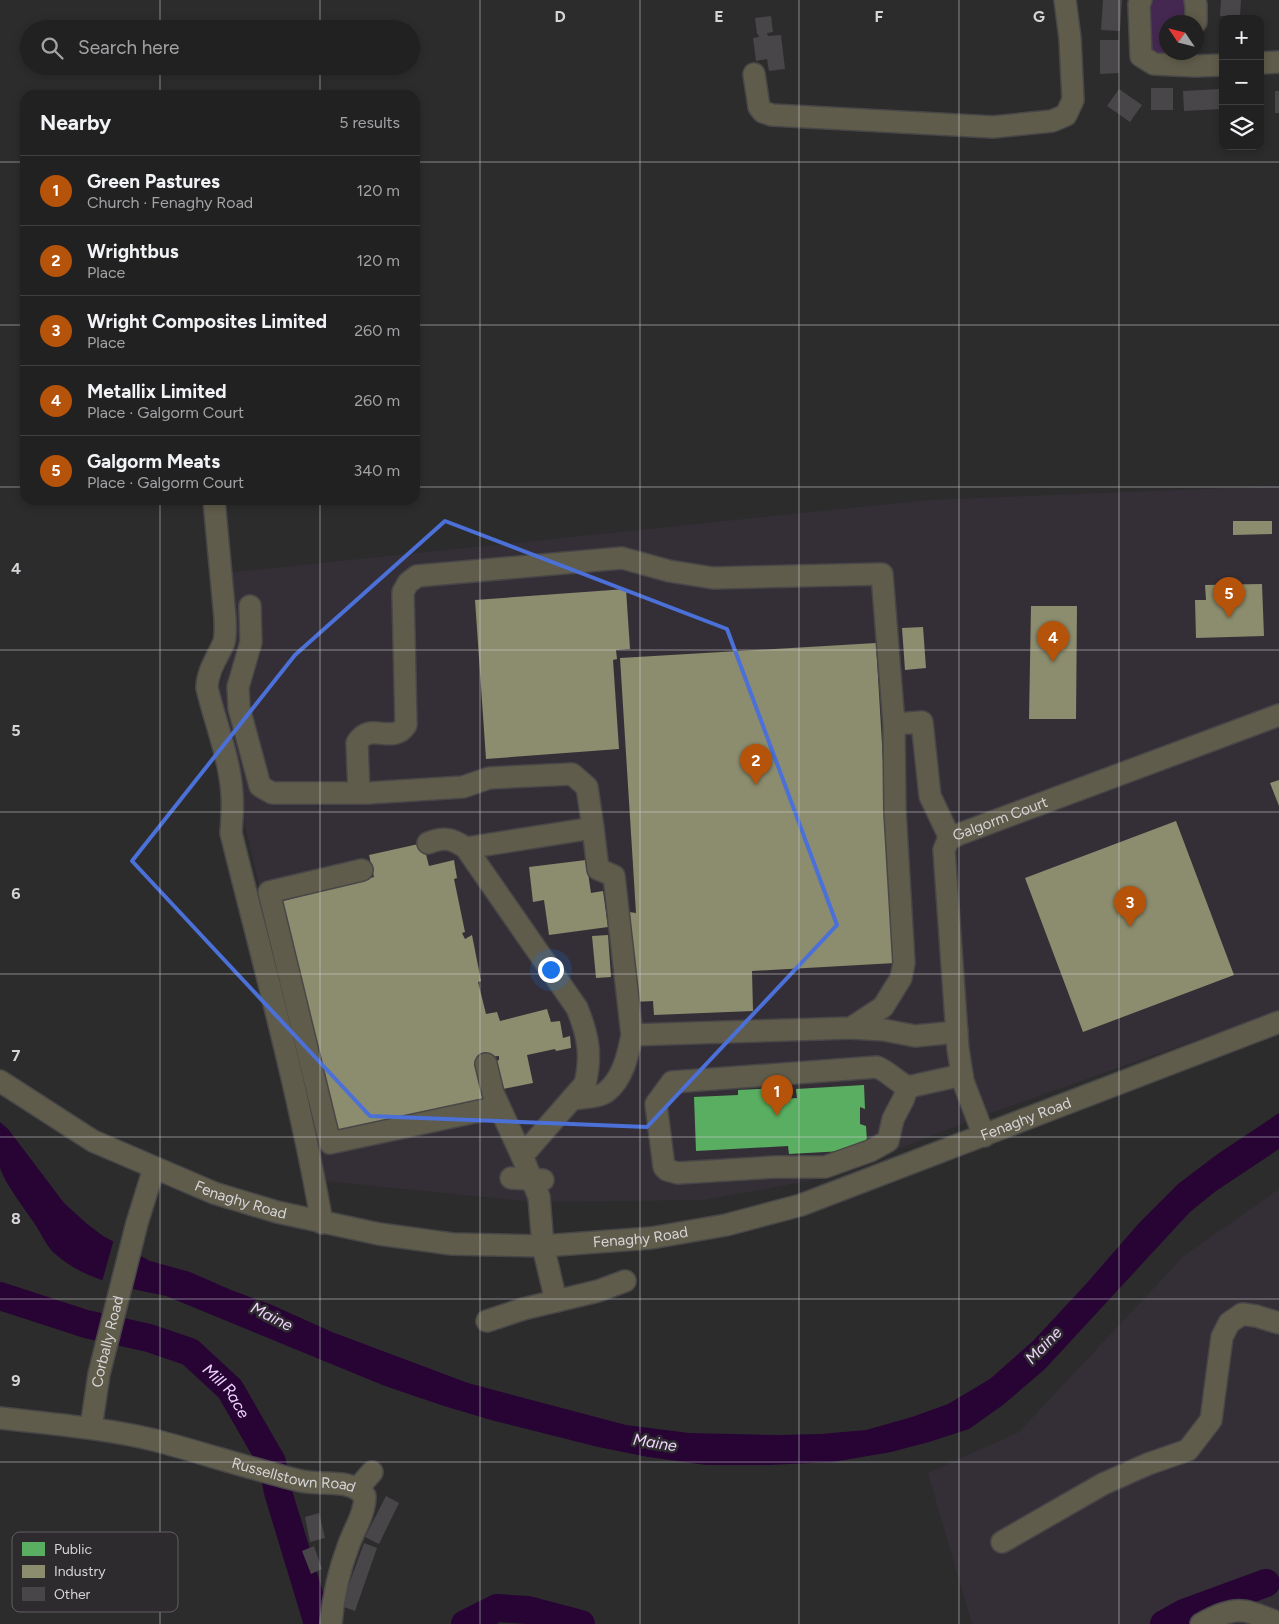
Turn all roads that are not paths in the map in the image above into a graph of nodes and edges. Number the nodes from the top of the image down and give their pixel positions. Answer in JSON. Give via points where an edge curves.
{"nodes":[{"id":1,"x":1065,"y":0,"type":"edge"},
{"id":2,"x":1141,"y":0,"type":"edge"},
{"id":3,"x":1195,"y":0,"type":"edge"},
{"id":4,"x":1196,"y":15,"type":"edge"},
{"id":5,"x":1187,"y":60,"type":"edge"},
{"id":6,"x":1200,"y":60,"type":"edge"},
{"id":7,"x":1279,"y":62,"type":"edge"},
{"id":8,"x":1264,"y":63,"type":"edge"},
{"id":9,"x":1219,"y":64,"type":"edge"},
{"id":10,"x":754,"y":74,"type":"dead end"},
{"id":11,"x":214,"y":505,"type":"edge"},
{"id":12,"x":250,"y":606,"type":"dead end"},
{"id":13,"x":1279,"y":715,"type":"edge"},
{"id":14,"x":894,"y":724,"type":"junction"},
{"id":15,"x":359,"y":793,"type":"junction"},
{"id":16,"x":594,"y":828,"type":"junction"},
{"id":17,"x":950,"y":838,"type":"junction"},
{"id":18,"x":428,"y":843,"type":"dead end"},
{"id":19,"x":466,"y":848,"type":"junction"},
{"id":20,"x":362,"y":870,"type":"dead end"},
{"id":21,"x":1279,"y":1022,"type":"edge"},
{"id":22,"x":851,"y":1028,"type":"junction"},
{"id":23,"x":957,"y":1032,"type":"junction"},
{"id":24,"x":632,"y":1035,"type":"junction"},
{"id":25,"x":486,"y":1064,"type":"dead end"},
{"id":26,"x":962,"y":1075,"type":"junction"},
{"id":27,"x":0,"y":1081,"type":"edge"},
{"id":28,"x":908,"y":1087,"type":"junction"},
{"id":29,"x":572,"y":1099,"type":"junction"},
{"id":30,"x":498,"y":1107,"type":"junction"},
{"id":31,"x":984,"y":1136,"type":"junction"},
{"id":32,"x":522,"y":1156,"type":"junction"},
{"id":33,"x":154,"y":1168,"type":"junction"},
{"id":34,"x":511,"y":1178,"type":"dead end"},
{"id":35,"x":537,"y":1179,"type":"junction"},
{"id":36,"x":322,"y":1223,"type":"junction"},
{"id":37,"x":543,"y":1246,"type":"junction"},
{"id":38,"x":625,"y":1281,"type":"dead end"},
{"id":39,"x":556,"y":1301,"type":"junction"},
{"id":40,"x":487,"y":1322,"type":"dead end"},
{"id":41,"x":1279,"y":1323,"type":"edge"},
{"id":42,"x":0,"y":1418,"type":"edge"},
{"id":43,"x":91,"y":1428,"type":"junction"},
{"id":44,"x":372,"y":1472,"type":"dead end"},
{"id":45,"x":358,"y":1488,"type":"junction"},
{"id":46,"x":1002,"y":1542,"type":"dead end"},
{"id":47,"x":1279,"y":1623,"type":"edge"},
{"id":48,"x":331,"y":1624,"type":"edge"},
{"id":49,"x":1201,"y":1624,"type":"edge"}],
"edges":[{"from":1,"to":10,"type":"street","via":[[1073,100],[1066,115],[1052,121],[993,127],[772,115],[760,107]]},
{"from":2,"to":5,"type":"street","via":[[1141,56],[1154,64]]},
{"from":3,"to":4,"type":"street"},
{"from":6,"to":9,"type":"street"},
{"from":7,"to":8,"type":"street"},
{"from":11,"to":36,"type":"street","via":[[225,634],[208,677],[207,688],[232,792],[231,833],[290,1066]]},
{"from":12,"to":15,"type":"street","via":[[251,642],[238,687],[239,708],[260,786],[272,793]]},
{"from":13,"to":17,"type":"street","name":"Galgorm Court"},
{"from":14,"to":15,"type":"street","via":[[882,574],[714,578],[669,572],[622,558],[417,576],[403,592],[406,725],[402,732],[396,734],[369,732],[361,736],[358,743]]},
{"from":14,"to":17,"type":"street","via":[[922,722],[930,796]]},
{"from":14,"to":22,"type":"street","via":[[895,811],[904,963],[901,978],[883,1007]]},
{"from":15,"to":16,"type":"street","via":[[463,787],[489,778],[572,774],[586,787]]},
{"from":16,"to":19,"type":"street"},
{"from":16,"to":24,"type":"street","via":[[598,869],[614,876]]},
{"from":17,"to":23,"type":"street","name":"Galgorm Court","via":[[944,850]]},
{"from":18,"to":19,"type":"street","via":[[437,839],[455,840]]},
{"from":19,"to":29,"type":"street","via":[[577,1008],[586,1030],[588,1070],[585,1084]]},
{"from":20,"to":30,"type":"street","via":[[269,892],[330,1143]]},
{"from":21,"to":31,"type":"street","name":"Fenaghy Road"},
{"from":22,"to":23,"type":"street","via":[[915,1036]]},
{"from":22,"to":24,"type":"street"},
{"from":23,"to":26,"type":"street","name":"Galgorm Court"},
{"from":24,"to":29,"type":"street","via":[[628,1059],[606,1093]]},
{"from":25,"to":30,"type":"street"},
{"from":26,"to":28,"type":"street"},
{"from":26,"to":31,"type":"street","name":"Galgorm Court"},
{"from":27,"to":33,"type":"street","name":"Fenaghy Road","via":[[93,1141]]},
{"from":28,"to":28,"type":"street","via":[[877,1067],[672,1082],[656,1104],[664,1167],[678,1173],[825,1167],[888,1141],[893,1119]]},
{"from":29,"to":32,"type":"street"},
{"from":30,"to":32,"type":"street"},
{"from":31,"to":37,"type":"street","name":"Fenaghy Road","via":[[801,1206],[726,1225],[651,1238]]},
{"from":32,"to":35,"type":"street"},
{"from":33,"to":36,"type":"street","name":"Fenaghy Road","via":[[214,1193]]},
{"from":33,"to":43,"type":"street","name":"Corbally Road","via":[[99,1374]]},
{"from":34,"to":35,"type":"street"},
{"from":35,"to":37,"type":"street"},
{"from":36,"to":37,"type":"street","name":"Fenaghy Road","via":[[452,1244]]},
{"from":37,"to":39,"type":"street"},
{"from":38,"to":39,"type":"street"},
{"from":39,"to":40,"type":"street"},
{"from":41,"to":46,"type":"street","via":[[1242,1314],[1229,1323],[1222,1337],[1211,1420],[1188,1450],[1103,1484]]},
{"from":42,"to":43,"type":"street"},
{"from":43,"to":45,"type":"street","name":"Russellstown Road","via":[[153,1440],[304,1482],[345,1484]]},
{"from":44,"to":45,"type":"street"},
{"from":45,"to":48,"type":"street","name":"Russellstown Road","via":[[365,1496],[365,1506],[336,1585]]},
{"from":47,"to":49,"type":"street","via":[[1250,1611],[1232,1610]]}]}
